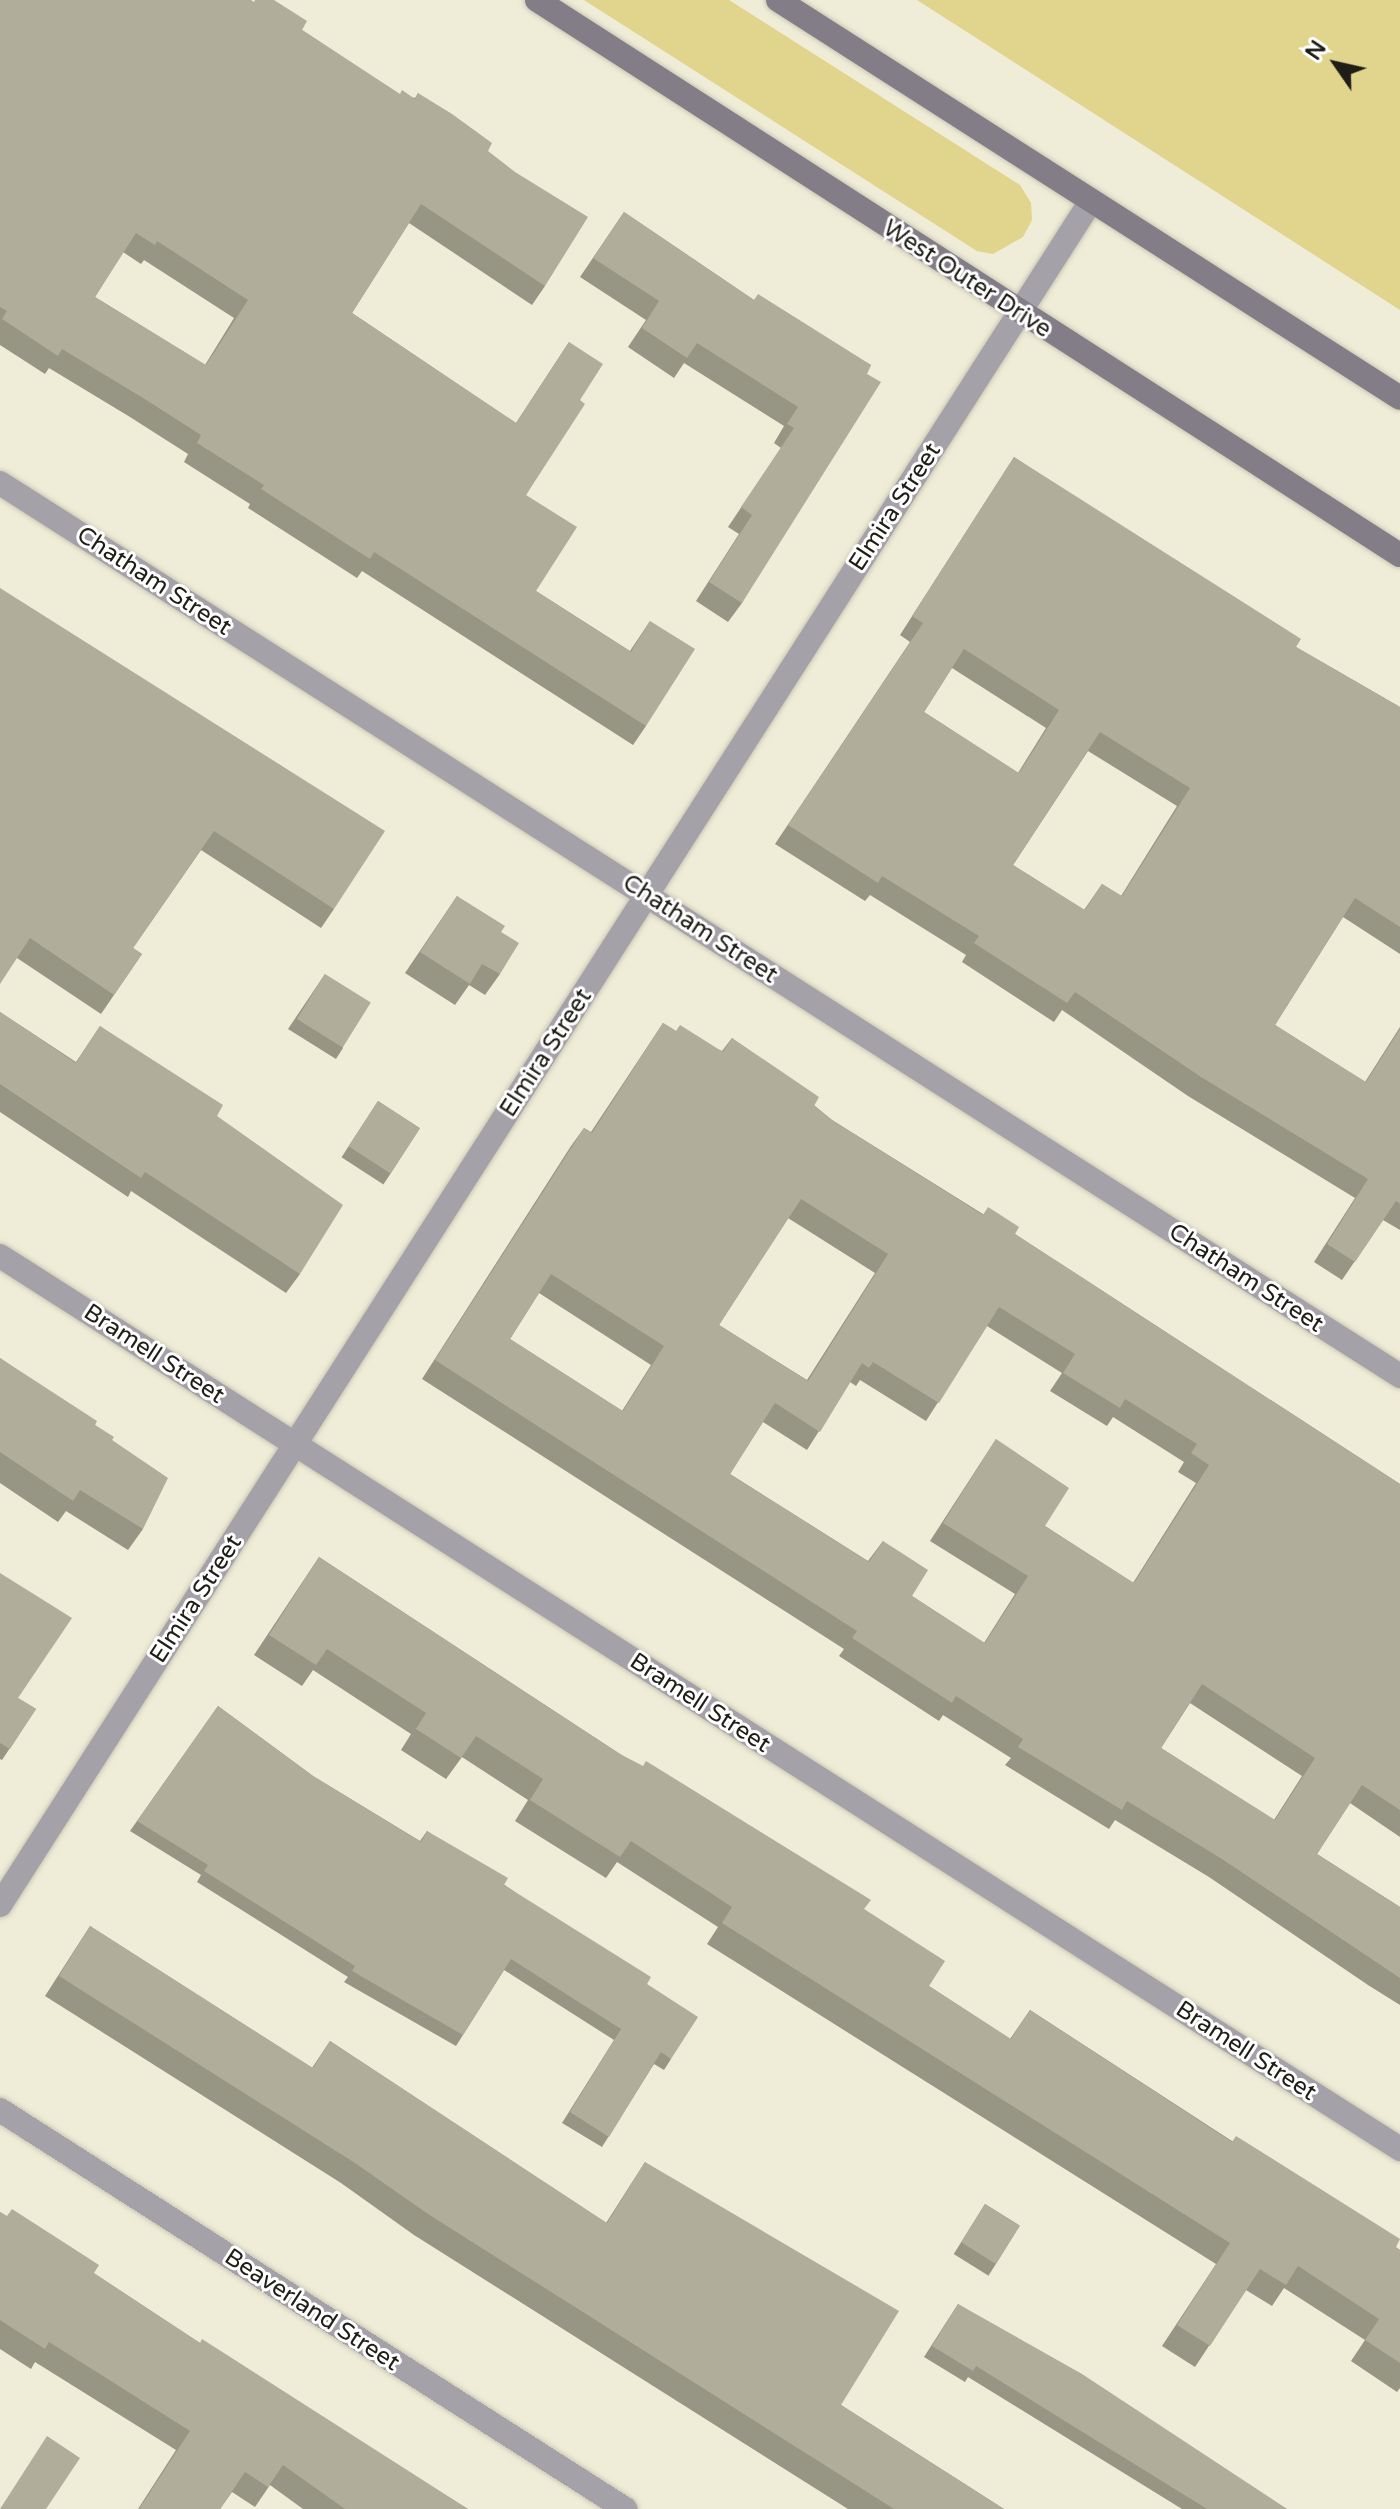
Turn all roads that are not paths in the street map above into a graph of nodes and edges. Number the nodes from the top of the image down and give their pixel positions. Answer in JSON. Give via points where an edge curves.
{"nodes":[{"id":1,"x":537,"y":0,"type":"edge"},
{"id":2,"x":778,"y":0,"type":"edge"},
{"id":3,"x":1091,"y":201,"type":"junction"},
{"id":4,"x":1019,"y":313,"type":"junction"},
{"id":5,"x":1400,"y":398,"type":"edge"},
{"id":6,"x":0,"y":483,"type":"edge"},
{"id":7,"x":1400,"y":555,"type":"edge"},
{"id":8,"x":646,"y":895,"type":"junction"},
{"id":9,"x":0,"y":1256,"type":"edge"},
{"id":10,"x":1400,"y":1376,"type":"edge"},
{"id":11,"x":295,"y":1444,"type":"junction"},
{"id":12,"x":0,"y":1905,"type":"edge"},
{"id":13,"x":0,"y":2110,"type":"edge"},
{"id":14,"x":1400,"y":2149,"type":"edge"},
{"id":15,"x":625,"y":2509,"type":"edge"}],
"edges":[{"from":1,"to":4,"type":"main road","name":"West Outer Drive"},
{"from":2,"to":3,"type":"main road"},
{"from":3,"to":4,"type":"street","name":"Elmira Street"},
{"from":3,"to":5,"type":"main road"},
{"from":4,"to":7,"type":"main road","name":"West Outer Drive"},
{"from":4,"to":8,"type":"street","name":"Elmira Street"},
{"from":6,"to":8,"type":"street","name":"Chatham Street"},
{"from":8,"to":10,"type":"street","name":"Chatham Street"},
{"from":8,"to":11,"type":"street","name":"Elmira Street"},
{"from":9,"to":11,"type":"street","name":"Bramell Street"},
{"from":11,"to":12,"type":"street","name":"Elmira Street"},
{"from":11,"to":14,"type":"street","name":"Bramell Street"},
{"from":13,"to":15,"type":"street","name":"Beaverland Street"}]}
